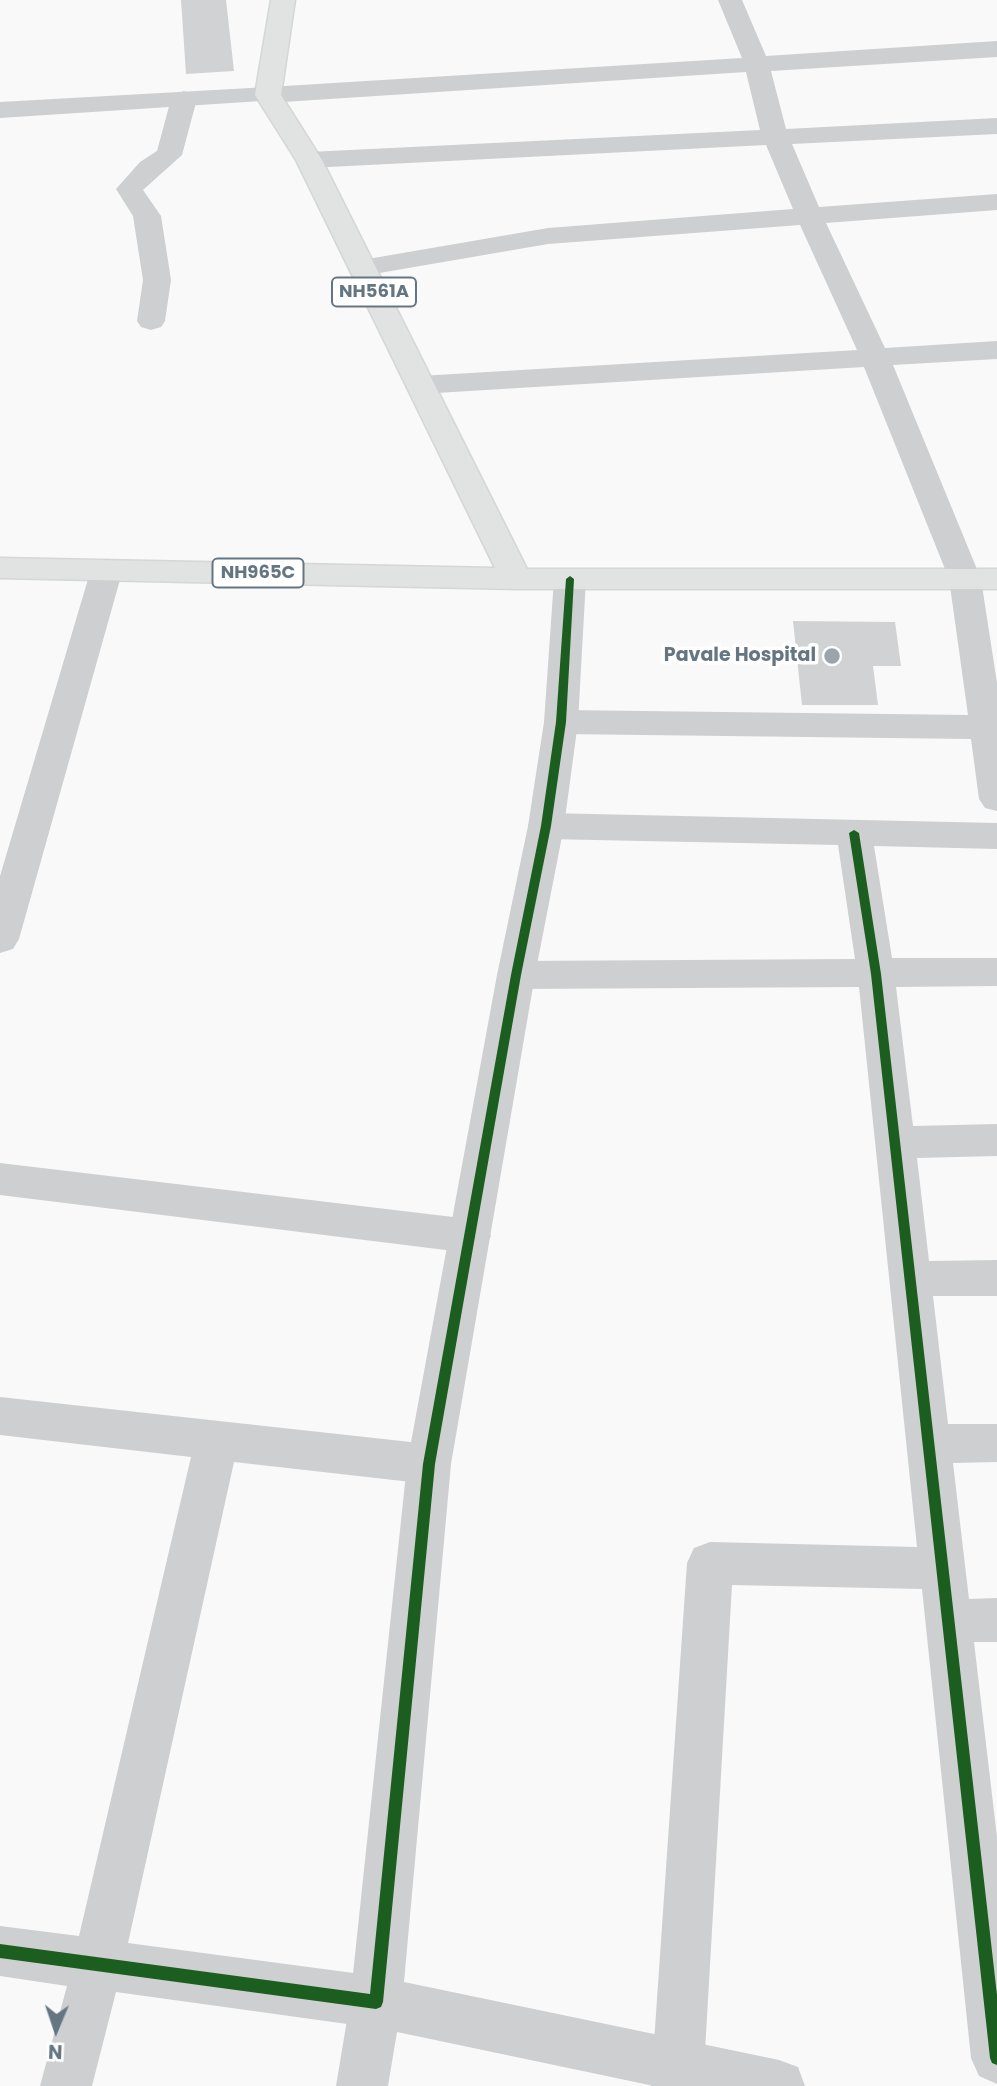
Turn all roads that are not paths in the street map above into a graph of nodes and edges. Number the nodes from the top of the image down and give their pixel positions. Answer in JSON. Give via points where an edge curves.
{"nodes":[{"id":1,"x":283,"y":0,"type":"edge"},
{"id":2,"x":730,"y":0,"type":"edge"},
{"id":3,"x":997,"y":49,"type":"edge"},
{"id":4,"x":756,"y":62,"type":"junction"},
{"id":5,"x":268,"y":95,"type":"junction"},
{"id":6,"x":184,"y":99,"type":"junction"},
{"id":7,"x":0,"y":110,"type":"edge"},
{"id":8,"x":997,"y":126,"type":"edge"},
{"id":9,"x":775,"y":136,"type":"junction"},
{"id":10,"x":309,"y":160,"type":"junction"},
{"id":11,"x":997,"y":202,"type":"edge"},
{"id":12,"x":808,"y":216,"type":"junction"},
{"id":13,"x":362,"y":268,"type":"junction"},
{"id":14,"x":151,"y":321,"type":"dead end"},
{"id":15,"x":997,"y":350,"type":"edge"},
{"id":16,"x":875,"y":357,"type":"junction"},
{"id":17,"x":420,"y":385,"type":"junction"},
{"id":18,"x":0,"y":568,"type":"edge"},
{"id":19,"x":107,"y":569,"type":"junction"},
{"id":20,"x":516,"y":579,"type":"junction"},
{"id":21,"x":570,"y":579,"type":"junction"},
{"id":22,"x":981,"y":579,"type":"edge"},
{"id":23,"x":561,"y":722,"type":"junction"},
{"id":24,"x":992,"y":727,"type":"edge"},
{"id":25,"x":997,"y":799,"type":"edge"},
{"id":26,"x":546,"y":825,"type":"junction"},
{"id":27,"x":854,"y":833,"type":"junction"},
{"id":28,"x":997,"y":836,"type":"edge"},
{"id":29,"x":0,"y":939,"type":"edge"},
{"id":30,"x":997,"y":972,"type":"edge"},
{"id":31,"x":876,"y":974,"type":"junction"},
{"id":32,"x":516,"y":975,"type":"junction"},
{"id":33,"x":997,"y":1140,"type":"edge"},
{"id":34,"x":894,"y":1142,"type":"junction"},
{"id":35,"x":0,"y":1179,"type":"edge"},
{"id":36,"x":470,"y":1236,"type":"junction"},
{"id":37,"x":997,"y":1278,"type":"edge"},
{"id":38,"x":909,"y":1279,"type":"junction"},
{"id":39,"x":0,"y":1416,"type":"edge"},
{"id":40,"x":217,"y":1440,"type":"junction"},
{"id":41,"x":997,"y":1443,"type":"edge"},
{"id":42,"x":928,"y":1444,"type":"junction"},
{"id":43,"x":429,"y":1464,"type":"junction"},
{"id":44,"x":942,"y":1569,"type":"junction"},
{"id":45,"x":997,"y":1620,"type":"edge"},
{"id":46,"x":948,"y":1621,"type":"junction"},
{"id":47,"x":0,"y":1951,"type":"edge"},
{"id":48,"x":97,"y":1964,"type":"junction"},
{"id":49,"x":376,"y":2002,"type":"junction"},
{"id":50,"x":997,"y":2058,"type":"edge"},
{"id":51,"x":678,"y":2075,"type":"edge"},
{"id":52,"x":66,"y":2086,"type":"edge"},
{"id":53,"x":362,"y":2086,"type":"edge"},
{"id":54,"x":779,"y":2086,"type":"edge"}],
"edges":[{"from":1,"to":5,"type":"highway"},
{"from":2,"to":4,"type":"street"},
{"from":3,"to":4,"type":"street"},
{"from":4,"to":5,"type":"street"},
{"from":4,"to":9,"type":"street"},
{"from":5,"to":6,"type":"street"},
{"from":5,"to":10,"type":"highway","number":"NH561A"},
{"from":6,"to":7,"type":"street"},
{"from":6,"to":14,"type":"street","via":[[169,155],[129,189],[147,216],[157,280]]},
{"from":8,"to":9,"type":"street"},
{"from":9,"to":10,"type":"street"},
{"from":9,"to":12,"type":"street"},
{"from":10,"to":13,"type":"highway","number":"NH561A"},
{"from":11,"to":12,"type":"street"},
{"from":12,"to":13,"type":"street","via":[[548,236]]},
{"from":12,"to":16,"type":"street"},
{"from":13,"to":17,"type":"highway","number":"NH561A"},
{"from":15,"to":16,"type":"street"},
{"from":16,"to":17,"type":"street"},
{"from":16,"to":22,"type":"street"},
{"from":17,"to":20,"type":"highway","number":"NH561A"},
{"from":18,"to":19,"type":"highway","number":"NH965C"},
{"from":19,"to":20,"type":"highway","number":"NH965C"},
{"from":19,"to":29,"type":"street"},
{"from":20,"to":21,"type":"highway","number":"NH965C"},
{"from":21,"to":22,"type":"highway","number":"NH965C"},
{"from":21,"to":23,"type":"street"},
{"from":22,"to":24,"type":"street"},
{"from":23,"to":24,"type":"street"},
{"from":23,"to":26,"type":"street"},
{"from":24,"to":25,"type":"street"},
{"from":26,"to":27,"type":"street"},
{"from":26,"to":32,"type":"street"},
{"from":27,"to":28,"type":"street"},
{"from":27,"to":31,"type":"street"},
{"from":30,"to":31,"type":"street"},
{"from":31,"to":32,"type":"street"},
{"from":31,"to":34,"type":"street"},
{"from":32,"to":36,"type":"street"},
{"from":33,"to":34,"type":"street"},
{"from":34,"to":38,"type":"street"},
{"from":35,"to":36,"type":"street"},
{"from":36,"to":43,"type":"street"},
{"from":37,"to":38,"type":"street"},
{"from":38,"to":42,"type":"street"},
{"from":39,"to":40,"type":"street"},
{"from":40,"to":43,"type":"street"},
{"from":40,"to":48,"type":"street"},
{"from":41,"to":42,"type":"street"},
{"from":42,"to":44,"type":"street"},
{"from":43,"to":49,"type":"street"},
{"from":44,"to":46,"type":"street"},
{"from":44,"to":51,"type":"street","via":[[710,1563]]},
{"from":45,"to":46,"type":"street"},
{"from":46,"to":50,"type":"street"},
{"from":47,"to":48,"type":"street"},
{"from":48,"to":49,"type":"street"},
{"from":48,"to":52,"type":"street"},
{"from":49,"to":51,"type":"street"},
{"from":49,"to":53,"type":"street"},
{"from":51,"to":54,"type":"street"}]}
